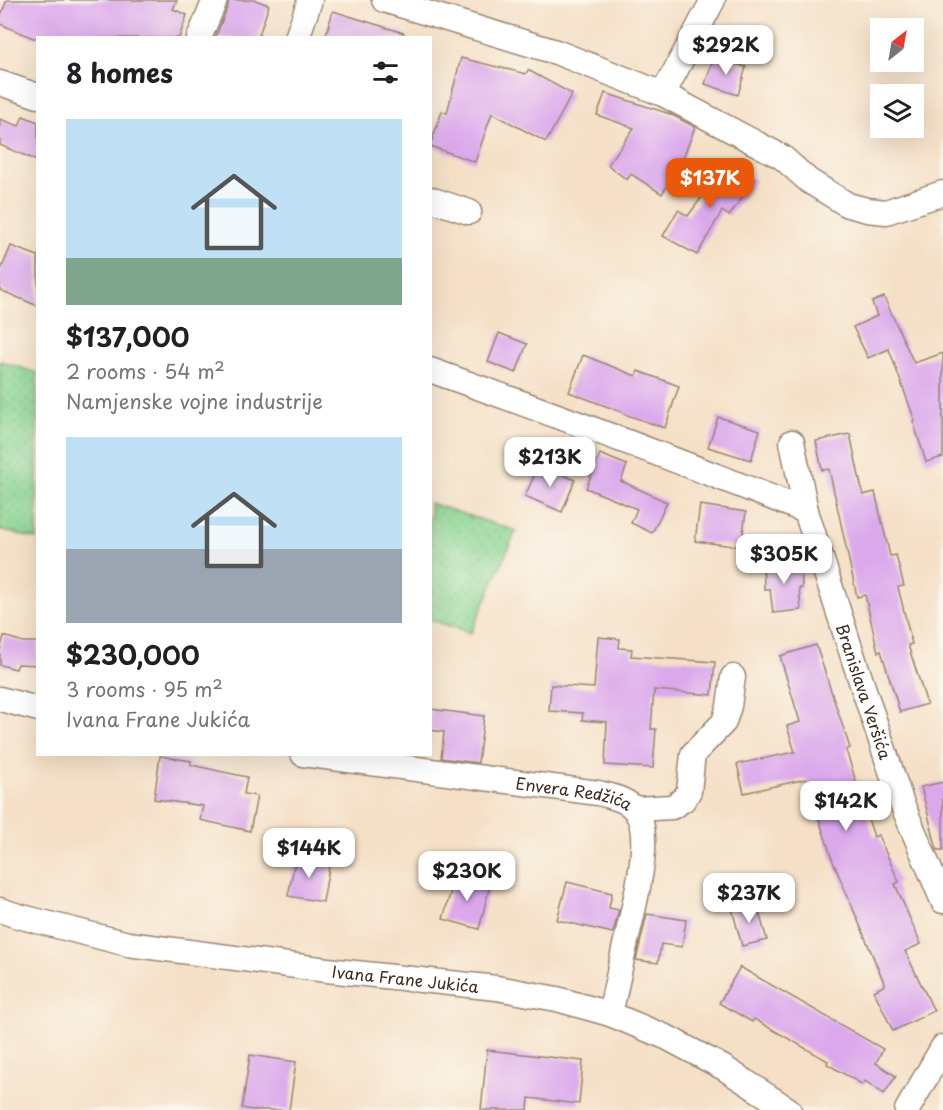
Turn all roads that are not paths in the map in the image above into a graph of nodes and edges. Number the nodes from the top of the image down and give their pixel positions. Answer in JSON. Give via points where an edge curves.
{"nodes":[{"id":1,"x":215,"y":0,"type":"edge"},
{"id":2,"x":310,"y":0,"type":"edge"},
{"id":3,"x":384,"y":0,"type":"edge"},
{"id":4,"x":713,"y":0,"type":"edge"},
{"id":5,"x":201,"y":36,"type":"edge"},
{"id":6,"x":298,"y":36,"type":"edge"},
{"id":7,"x":0,"y":83,"type":"edge"},
{"id":8,"x":663,"y":94,"type":"junction"},
{"id":9,"x":36,"y":95,"type":"edge"},
{"id":10,"x":943,"y":193,"type":"edge"},
{"id":11,"x":432,"y":200,"type":"edge"},
{"id":12,"x":469,"y":212,"type":"dead end"},
{"id":13,"x":432,"y":371,"type":"edge"},
{"id":14,"x":792,"y":442,"type":"dead end"},
{"id":15,"x":806,"y":511,"type":"junction"},
{"id":16,"x":733,"y":677,"type":"dead end"},
{"id":17,"x":0,"y":699,"type":"edge"},
{"id":18,"x":36,"y":708,"type":"edge"},
{"id":19,"x":318,"y":756,"type":"edge"},
{"id":20,"x":635,"y":809,"type":"junction"},
{"id":21,"x":943,"y":901,"type":"edge"},
{"id":22,"x":0,"y":910,"type":"edge"},
{"id":23,"x":610,"y":1014,"type":"junction"},
{"id":24,"x":943,"y":1047,"type":"edge"},
{"id":25,"x":789,"y":1110,"type":"edge"},
{"id":26,"x":907,"y":1110,"type":"edge"}],
"edges":[{"from":1,"to":5,"type":"street"},
{"from":2,"to":6,"type":"street"},
{"from":3,"to":8,"type":"street","via":[[556,52]]},
{"from":4,"to":8,"type":"street"},
{"from":7,"to":9,"type":"street"},
{"from":8,"to":10,"type":"street","via":[[782,157],[809,181],[848,205],[886,212]]},
{"from":11,"to":12,"type":"street"},
{"from":13,"to":15,"type":"street"},
{"from":14,"to":15,"type":"street","name":"Branislava Veršića"},
{"from":15,"to":21,"type":"street","name":"Branislava Veršića","via":[[902,804]]},
{"from":16,"to":20,"type":"street","via":[[724,722],[693,754],[689,791],[683,800],[672,807]]},
{"from":17,"to":18,"type":"street"},
{"from":19,"to":20,"type":"street","name":"Envera Redžića","via":[[598,793],[620,799]]},
{"from":20,"to":23,"type":"street","name":"Envera Redžića","via":[[642,824],[641,873]]},
{"from":22,"to":23,"type":"street","name":"Ivana Frane Jukića","via":[[128,944],[496,988]]},
{"from":23,"to":25,"type":"street","name":"Ivana Frane Jukića","via":[[724,1068]]},
{"from":24,"to":26,"type":"street"}]}
